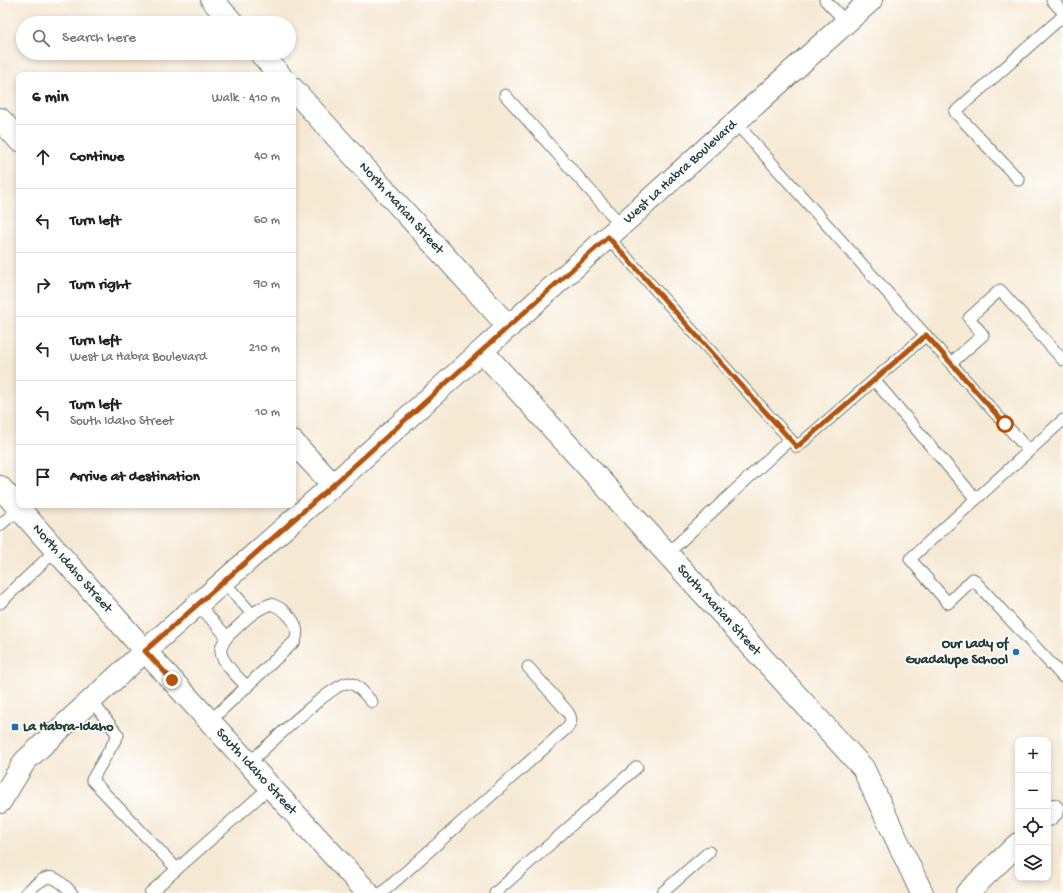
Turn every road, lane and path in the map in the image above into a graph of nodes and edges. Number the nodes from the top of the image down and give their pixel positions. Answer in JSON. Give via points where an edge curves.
{"nodes":[{"id":1,"x":212,"y":0,"type":"edge"},
{"id":2,"x":825,"y":0,"type":"edge"},
{"id":3,"x":871,"y":0,"type":"edge"},
{"id":4,"x":1052,"y":0,"type":"edge"},
{"id":5,"x":1063,"y":12,"type":"edge"},
{"id":6,"x":227,"y":16,"type":"edge"},
{"id":7,"x":1063,"y":16,"type":"edge"},
{"id":8,"x":846,"y":22,"type":"junction"},
{"id":9,"x":266,"y":60,"type":"edge"},
{"id":10,"x":277,"y":72,"type":"edge"},
{"id":11,"x":296,"y":92,"type":"edge"},
{"id":12,"x":505,"y":95,"type":"dead end"},
{"id":13,"x":0,"y":119,"type":"edge"},
{"id":14,"x":735,"y":122,"type":"junction"},
{"id":15,"x":16,"y":137,"type":"edge"},
{"id":16,"x":1019,"y":180,"type":"dead end"},
{"id":17,"x":615,"y":231,"type":"junction"},
{"id":18,"x":508,"y":327,"type":"junction"},
{"id":19,"x":926,"y":335,"type":"junction"},
{"id":20,"x":482,"y":351,"type":"junction"},
{"id":21,"x":1063,"y":360,"type":"edge"},
{"id":22,"x":951,"y":363,"type":"junction"},
{"id":23,"x":874,"y":380,"type":"junction"},
{"id":24,"x":1063,"y":420,"type":"edge"},
{"id":25,"x":793,"y":443,"type":"junction"},
{"id":26,"x":296,"y":445,"type":"edge"},
{"id":27,"x":1029,"y":451,"type":"junction"},
{"id":28,"x":333,"y":485,"type":"junction"},
{"id":29,"x":0,"y":487,"type":"edge"},
{"id":30,"x":976,"y":499,"type":"junction"},
{"id":31,"x":16,"y":506,"type":"edge"},
{"id":32,"x":19,"y":509,"type":"joint"},
{"id":33,"x":0,"y":525,"type":"edge"},
{"id":34,"x":56,"y":550,"type":"junction"},
{"id":35,"x":667,"y":554,"type":"junction"},
{"id":36,"x":224,"y":582,"type":"junction"},
{"id":37,"x":0,"y":603,"type":"edge"},
{"id":38,"x":198,"y":604,"type":"junction"},
{"id":39,"x":252,"y":614,"type":"junction"},
{"id":40,"x":227,"y":637,"type":"junction"},
{"id":41,"x":145,"y":651,"type":"junction"},
{"id":42,"x":528,"y":667,"type":"dead end"},
{"id":43,"x":1063,"y":677,"type":"edge"},
{"id":44,"x":247,"y":687,"type":"junction"},
{"id":45,"x":91,"y":700,"type":"junction"},
{"id":46,"x":372,"y":702,"type":"dead end"},
{"id":47,"x":210,"y":722,"type":"junction"},
{"id":48,"x":25,"y":761,"type":"junction"},
{"id":49,"x":249,"y":763,"type":"junction"},
{"id":50,"x":637,"y":767,"type":"dead end"},
{"id":51,"x":0,"y":771,"type":"edge"},
{"id":52,"x":270,"y":786,"type":"junction"},
{"id":53,"x":0,"y":802,"type":"edge"},
{"id":54,"x":1017,"y":845,"type":"edge"},
{"id":55,"x":709,"y":852,"type":"dead end"},
{"id":56,"x":177,"y":869,"type":"junction"},
{"id":57,"x":26,"y":893,"type":"edge"},
{"id":58,"x":72,"y":893,"type":"edge"},
{"id":59,"x":150,"y":893,"type":"edge"},
{"id":60,"x":368,"y":893,"type":"edge"},
{"id":61,"x":382,"y":893,"type":"edge"},
{"id":62,"x":495,"y":893,"type":"edge"},
{"id":63,"x":662,"y":893,"type":"edge"},
{"id":64,"x":922,"y":893,"type":"edge"},
{"id":65,"x":967,"y":893,"type":"edge"}],
"edges":[{"from":1,"to":6,"type":"street"},
{"from":2,"to":8,"type":"lane"},
{"from":3,"to":8,"type":"street","name":"West La Habra Boulevard"},
{"from":4,"to":5,"type":"lane"},
{"from":7,"to":16,"type":"lane","via":[[955,112]]},
{"from":8,"to":14,"type":"street","name":"West La Habra Boulevard"},
{"from":9,"to":10,"type":"street"},
{"from":11,"to":18,"type":"street","name":"North Marian Street"},
{"from":12,"to":17,"type":"lane"},
{"from":13,"to":15,"type":"street"},
{"from":14,"to":17,"type":"street","name":"West La Habra Boulevard"},
{"from":14,"to":19,"type":"lane"},
{"from":17,"to":18,"type":"street","name":"West La Habra Boulevard"},
{"from":17,"to":25,"type":"lane"},
{"from":18,"to":20,"type":"street","name":"West La Habra Boulevard"},
{"from":19,"to":22,"type":"lane"},
{"from":19,"to":23,"type":"lane"},
{"from":20,"to":28,"type":"street","name":"West La Habra Boulevard"},
{"from":20,"to":35,"type":"street","name":"South Marian Street"},
{"from":21,"to":22,"type":"lane","via":[[1000,290],[969,318],[983,335]]},
{"from":22,"to":27,"type":"lane"},
{"from":23,"to":25,"type":"lane"},
{"from":23,"to":30,"type":"lane"},
{"from":24,"to":27,"type":"lane"},
{"from":25,"to":35,"type":"lane"},
{"from":26,"to":28,"type":"street"},
{"from":27,"to":30,"type":"lane"},
{"from":28,"to":36,"type":"street","name":"West La Habra Boulevard"},
{"from":29,"to":31,"type":"street","name":"North Idaho Street"},
{"from":30,"to":43,"type":"lane","via":[[910,559],[948,603],[973,578]]},
{"from":32,"to":33,"type":"lane"},
{"from":32,"to":34,"type":"street","name":"North Idaho Street"},
{"from":34,"to":37,"type":"lane"},
{"from":34,"to":41,"type":"street","name":"North Idaho Street"},
{"from":35,"to":64,"type":"street","name":"South Marian Street","via":[[863,768]]},
{"from":36,"to":38,"type":"street","name":"West La Habra Boulevard"},
{"from":36,"to":39,"type":"lane"},
{"from":38,"to":40,"type":"lane"},
{"from":38,"to":41,"type":"street","name":"West La Habra Boulevard"},
{"from":39,"to":40,"type":"lane"},
{"from":39,"to":44,"type":"lane","via":[[261,607],[271,604],[280,607],[291,618],[298,635],[280,657]]},
{"from":40,"to":44,"type":"lane","via":[[220,649],[221,655]]},
{"from":41,"to":45,"type":"street","name":"West La Habra Boulevard"},
{"from":41,"to":47,"type":"street","name":"South Idaho Street"},
{"from":42,"to":61,"type":"lane","via":[[571,716],[571,722],[562,733]]},
{"from":44,"to":47,"type":"lane"},
{"from":45,"to":48,"type":"street","name":"West La Habra Boulevard"},
{"from":45,"to":56,"type":"lane","via":[[118,735],[92,780]]},
{"from":46,"to":49,"type":"lane","via":[[358,687],[344,683],[285,730]]},
{"from":47,"to":49,"type":"street","name":"South Idaho Street"},
{"from":48,"to":51,"type":"street","name":"West La Habra Boulevard"},
{"from":48,"to":53,"type":"street","name":"West La Habra Boulevard"},
{"from":49,"to":52,"type":"street","name":"South Idaho Street"},
{"from":50,"to":62,"type":"lane"},
{"from":52,"to":56,"type":"lane"},
{"from":52,"to":60,"type":"street","name":"South Idaho Street"},
{"from":54,"to":65,"type":"street"},
{"from":55,"to":63,"type":"lane"},
{"from":56,"to":59,"type":"lane"},
{"from":57,"to":58,"type":"lane","via":[[42,878],[52,877],[63,883]]}]}
